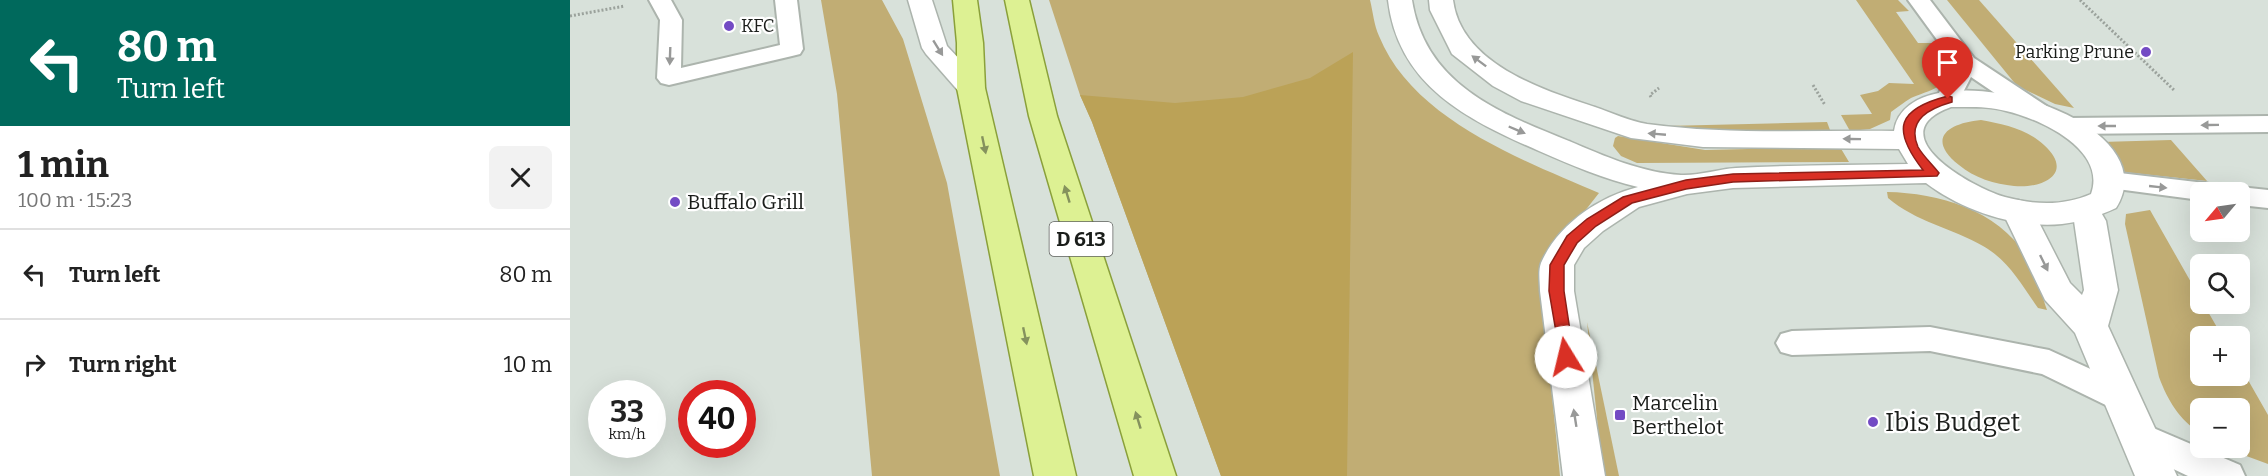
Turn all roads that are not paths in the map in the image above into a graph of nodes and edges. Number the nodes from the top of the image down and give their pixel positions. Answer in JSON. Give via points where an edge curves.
{"nodes":[{"id":1,"x":660,"y":0,"type":"edge"},
{"id":2,"x":786,"y":0,"type":"edge"},
{"id":3,"x":920,"y":0,"type":"edge"},
{"id":4,"x":965,"y":0,"type":"edge"},
{"id":5,"x":1017,"y":0,"type":"edge"},
{"id":6,"x":1400,"y":0,"type":"edge"},
{"id":7,"x":1441,"y":0,"type":"edge"},
{"id":8,"x":1918,"y":0,"type":"edge"},
{"id":9,"x":1966,"y":63,"type":"junction"},
{"id":10,"x":971,"y":88,"type":"junction"},
{"id":11,"x":1948,"y":99,"type":"junction"},
{"id":12,"x":2039,"y":112,"type":"junction"},
{"id":13,"x":2268,"y":124,"type":"edge"},
{"id":14,"x":2068,"y":126,"type":"junction"},
{"id":15,"x":1910,"y":140,"type":"junction"},
{"id":16,"x":1933,"y":173,"type":"junction"},
{"id":17,"x":2111,"y":182,"type":"junction"},
{"id":18,"x":1686,"y":184,"type":"junction"},
{"id":19,"x":2190,"y":190,"type":"edge"},
{"id":20,"x":2250,"y":197,"type":"edge"},
{"id":21,"x":2268,"y":199,"type":"edge"},
{"id":22,"x":2084,"y":210,"type":"junction"},
{"id":23,"x":2018,"y":211,"type":"junction"},
{"id":24,"x":2090,"y":326,"type":"junction"},
{"id":25,"x":1792,"y":344,"type":"dead end"},
{"id":26,"x":2120,"y":398,"type":"junction"},
{"id":27,"x":2137,"y":435,"type":"junction"},
{"id":28,"x":1055,"y":476,"type":"edge"},
{"id":29,"x":1155,"y":476,"type":"edge"},
{"id":30,"x":1584,"y":476,"type":"edge"},
{"id":31,"x":2156,"y":476,"type":"edge"},
{"id":32,"x":2227,"y":476,"type":"edge"}],
"edges":[{"from":1,"to":2,"type":"lane","one_way":true,"via":[[671,20],[669,78],[792,49]]},
{"from":3,"to":10,"type":"street","one_way":true,"via":[[935,48]]},
{"from":4,"to":10,"type":"main road"},
{"from":29,"to":5,"type":"main road","number":"D 613","one_way":true,"via":[[1043,116]]},
{"from":6,"to":18,"type":"street","one_way":true,"via":[[1400,14],[1412,44],[1434,73],[1467,104],[1508,127],[1627,174]]},
{"from":15,"to":7,"type":"street","one_way":true,"via":[[1703,138],[1641,132],[1531,95],[1503,80],[1461,48]]},
{"from":8,"to":9,"type":"lane"},
{"from":9,"to":11,"type":"lane"},
{"from":9,"to":12,"type":"lane"},
{"from":10,"to":28,"type":"main road","one_way":true},
{"from":11,"to":12,"type":"street","via":[[1991,99]]},
{"from":11,"to":15,"type":"street","via":[[1927,106],[1913,117]]},
{"from":12,"to":14,"type":"street"},
{"from":13,"to":14,"type":"lane","one_way":true},
{"from":14,"to":17,"type":"street","via":[[2091,143],[2106,163]]},
{"from":15,"to":16,"type":"street"},
{"from":16,"to":18,"type":"street","via":[[1733,178]]},
{"from":16,"to":23,"type":"street","via":[[1981,200]]},
{"from":17,"to":19,"type":"lane","one_way":true},
{"from":17,"to":22,"type":"street","via":[[2105,201]]},
{"from":30,"to":18,"type":"street","one_way":true,"via":[[1557,291],[1557,265],[1572,240],[1610,211],[1628,200]]},
{"from":20,"to":21,"type":"lane"},
{"from":22,"to":23,"type":"street","via":[[2054,214]]},
{"from":22,"to":24,"type":"street","via":[[2090,221],[2102,290]]},
{"from":23,"to":24,"type":"street","one_way":true,"via":[[2057,291]]},
{"from":24,"to":26,"type":"street"},
{"from":25,"to":26,"type":"lane","via":[[1930,339],[2049,363]]},
{"from":26,"to":27,"type":"street"},
{"from":27,"to":31,"type":"street"},
{"from":27,"to":32,"type":"lane"}]}
